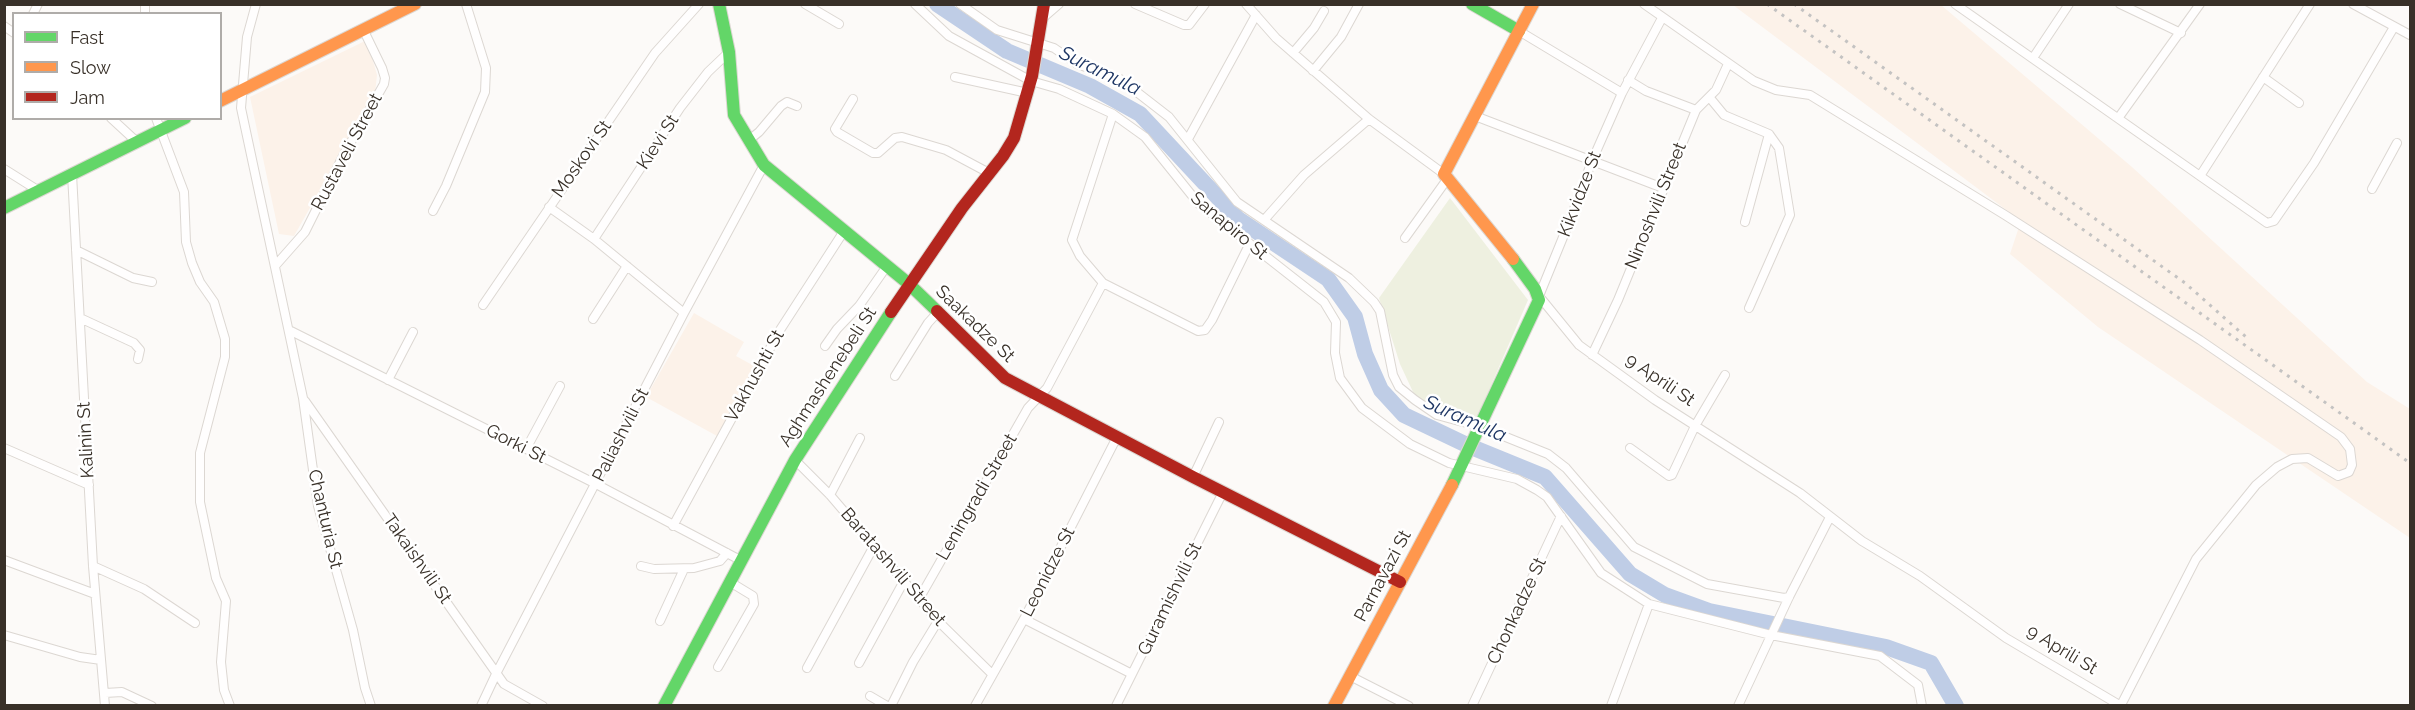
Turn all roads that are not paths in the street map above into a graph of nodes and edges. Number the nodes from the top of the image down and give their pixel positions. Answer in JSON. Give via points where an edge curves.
{"nodes":[{"id":1,"x":256,"y":4,"type":"edge"},
{"id":2,"x":415,"y":4,"type":"edge"},
{"id":3,"x":466,"y":4,"type":"edge"},
{"id":4,"x":699,"y":4,"type":"edge"},
{"id":5,"x":719,"y":4,"type":"edge"},
{"id":6,"x":805,"y":4,"type":"edge"},
{"id":7,"x":915,"y":4,"type":"edge"},
{"id":8,"x":960,"y":4,"type":"edge"},
{"id":9,"x":1059,"y":4,"type":"edge"},
{"id":10,"x":1135,"y":4,"type":"edge"},
{"id":11,"x":1205,"y":4,"type":"edge"},
{"id":12,"x":1246,"y":4,"type":"edge"},
{"id":13,"x":1359,"y":4,"type":"edge"},
{"id":14,"x":1472,"y":4,"type":"edge"},
{"id":15,"x":1533,"y":4,"type":"edge"},
{"id":16,"x":1644,"y":4,"type":"edge"},
{"id":17,"x":1955,"y":4,"type":"edge"},
{"id":18,"x":2069,"y":4,"type":"edge"},
{"id":19,"x":2120,"y":4,"type":"edge"},
{"id":20,"x":2200,"y":4,"type":"edge"},
{"id":21,"x":2310,"y":4,"type":"edge"},
{"id":22,"x":2353,"y":4,"type":"edge"},
{"id":23,"x":1156,"y":8,"type":"edge"},
{"id":24,"x":1044,"y":11,"type":"edge"},
{"id":25,"x":1324,"y":11,"type":"dead end"},
{"id":26,"x":1256,"y":15,"type":"junction"},
{"id":27,"x":1662,"y":18,"type":"junction"},
{"id":28,"x":839,"y":24,"type":"dead end"},
{"id":29,"x":2394,"y":27,"type":"junction"},
{"id":30,"x":364,"y":31,"type":"junction"},
{"id":31,"x":1519,"y":31,"type":"junction"},
{"id":32,"x":2181,"y":33,"type":"junction"},
{"id":33,"x":2410,"y":35,"type":"edge"},
{"id":34,"x":1038,"y":45,"type":"junction"},
{"id":35,"x":729,"y":52,"type":"junction"},
{"id":36,"x":1293,"y":53,"type":"junction"},
{"id":37,"x":2033,"y":58,"type":"junction"},
{"id":38,"x":1728,"y":64,"type":"junction"},
{"id":39,"x":1313,"y":71,"type":"junction"},
{"id":40,"x":955,"y":77,"type":"dead end"},
{"id":41,"x":2264,"y":77,"type":"junction"},
{"id":42,"x":1628,"y":80,"type":"junction"},
{"id":43,"x":1030,"y":83,"type":"junction"},
{"id":44,"x":241,"y":91,"type":"junction"},
{"id":45,"x":1622,"y":93,"type":"junction"},
{"id":46,"x":1710,"y":98,"type":"junction"},
{"id":47,"x":853,"y":99,"type":"dead end"},
{"id":48,"x":222,"y":100,"type":"edge"},
{"id":49,"x":2299,"y":103,"type":"dead end"},
{"id":50,"x":796,"y":106,"type":"dead end"},
{"id":51,"x":1696,"y":110,"type":"junction"},
{"id":52,"x":1113,"y":114,"type":"junction"},
{"id":53,"x":1475,"y":116,"type":"junction"},
{"id":54,"x":2119,"y":117,"type":"junction"},
{"id":55,"x":1369,"y":119,"type":"junction"},
{"id":56,"x":113,"y":120,"type":"edge"},
{"id":57,"x":179,"y":120,"type":"edge"},
{"id":58,"x":159,"y":124,"type":"edge"},
{"id":59,"x":1769,"y":134,"type":"junction"},
{"id":60,"x":1188,"y":139,"type":"junction"},
{"id":61,"x":749,"y":140,"type":"junction"},
{"id":62,"x":138,"y":142,"type":"junction"},
{"id":63,"x":2397,"y":143,"type":"dead end"},
{"id":64,"x":1592,"y":161,"type":"junction"},
{"id":65,"x":764,"y":165,"type":"junction"},
{"id":66,"x":4,"y":169,"type":"edge"},
{"id":67,"x":989,"y":173,"type":"junction"},
{"id":68,"x":72,"y":174,"type":"junction"},
{"id":69,"x":1446,"y":176,"type":"junction"},
{"id":70,"x":2200,"y":176,"type":"junction"},
{"id":71,"x":1663,"y":188,"type":"junction"},
{"id":72,"x":2372,"y":189,"type":"dead end"},
{"id":73,"x":39,"y":191,"type":"junction"},
{"id":74,"x":549,"y":207,"type":"junction"},
{"id":75,"x":4,"y":208,"type":"edge"},
{"id":76,"x":433,"y":211,"type":"dead end"},
{"id":77,"x":1265,"y":219,"type":"junction"},
{"id":78,"x":1746,"y":222,"type":"dead end"},
{"id":79,"x":844,"y":231,"type":"junction"},
{"id":80,"x":1405,"y":238,"type":"dead end"},
{"id":81,"x":594,"y":239,"type":"junction"},
{"id":82,"x":1249,"y":245,"type":"junction"},
{"id":83,"x":76,"y":250,"type":"junction"},
{"id":84,"x":275,"y":266,"type":"junction"},
{"id":85,"x":627,"y":266,"type":"junction"},
{"id":86,"x":887,"y":266,"type":"junction"},
{"id":87,"x":152,"y":282,"type":"dead end"},
{"id":88,"x":1103,"y":283,"type":"junction"},
{"id":89,"x":909,"y":284,"type":"junction"},
{"id":90,"x":1539,"y":296,"type":"junction"},
{"id":91,"x":483,"y":304,"type":"dead end"},
{"id":92,"x":1749,"y":308,"type":"dead end"},
{"id":93,"x":938,"y":312,"type":"junction"},
{"id":94,"x":684,"y":313,"type":"junction"},
{"id":95,"x":80,"y":318,"type":"junction"},
{"id":96,"x":593,"y":319,"type":"dead end"},
{"id":97,"x":288,"y":330,"type":"junction"},
{"id":98,"x":413,"y":332,"type":"dead end"},
{"id":99,"x":825,"y":346,"type":"dead end"},
{"id":100,"x":1592,"y":355,"type":"junction"},
{"id":101,"x":138,"y":358,"type":"dead end"},
{"id":102,"x":1725,"y":375,"type":"dead end"},
{"id":103,"x":895,"y":376,"type":"dead end"},
{"id":104,"x":388,"y":380,"type":"junction"},
{"id":105,"x":560,"y":386,"type":"dead end"},
{"id":106,"x":1039,"y":397,"type":"junction"},
{"id":107,"x":303,"y":398,"type":"junction"},
{"id":108,"x":1219,"y":422,"type":"dead end"},
{"id":109,"x":1695,"y":426,"type":"junction"},
{"id":110,"x":1479,"y":431,"type":"junction"},
{"id":111,"x":1116,"y":437,"type":"junction"},
{"id":112,"x":860,"y":438,"type":"dead end"},
{"id":113,"x":1630,"y":447,"type":"dead end"},
{"id":114,"x":4,"y":448,"type":"edge"},
{"id":115,"x":526,"y":449,"type":"junction"},
{"id":116,"x":795,"y":460,"type":"junction"},
{"id":117,"x":1462,"y":465,"type":"junction"},
{"id":118,"x":1193,"y":477,"type":"junction"},
{"id":119,"x":596,"y":484,"type":"junction"},
{"id":120,"x":88,"y":485,"type":"junction"},
{"id":121,"x":1223,"y":492,"type":"junction"},
{"id":122,"x":830,"y":495,"type":"junction"},
{"id":123,"x":1561,"y":516,"type":"junction"},
{"id":124,"x":1830,"y":517,"type":"junction"},
{"id":125,"x":673,"y":526,"type":"junction"},
{"id":126,"x":874,"y":546,"type":"junction"},
{"id":127,"x":727,"y":553,"type":"junction"},
{"id":128,"x":4,"y":560,"type":"edge"},
{"id":129,"x":742,"y":561,"type":"junction"},
{"id":130,"x":93,"y":566,"type":"junction"},
{"id":131,"x":641,"y":566,"type":"dead end"},
{"id":132,"x":684,"y":569,"type":"junction"},
{"id":133,"x":904,"y":581,"type":"junction"},
{"id":134,"x":730,"y":582,"type":"junction"},
{"id":135,"x":1401,"y":582,"type":"junction"},
{"id":136,"x":95,"y":594,"type":"junction"},
{"id":137,"x":919,"y":599,"type":"junction"},
{"id":138,"x":1788,"y":600,"type":"junction"},
{"id":139,"x":1649,"y":604,"type":"junction"},
{"id":140,"x":1024,"y":619,"type":"junction"},
{"id":141,"x":660,"y":621,"type":"dead end"},
{"id":142,"x":938,"y":621,"type":"junction"},
{"id":143,"x":195,"y":623,"type":"dead end"},
{"id":144,"x":4,"y":635,"type":"edge"},
{"id":145,"x":1771,"y":635,"type":"junction"},
{"id":146,"x":102,"y":660,"type":"junction"},
{"id":147,"x":859,"y":663,"type":"dead end"},
{"id":148,"x":718,"y":667,"type":"dead end"},
{"id":149,"x":807,"y":668,"type":"dead end"},
{"id":150,"x":497,"y":672,"type":"junction"},
{"id":151,"x":992,"y":674,"type":"junction"},
{"id":152,"x":1132,"y":674,"type":"junction"},
{"id":153,"x":1350,"y":676,"type":"junction"},
{"id":154,"x":105,"y":693,"type":"junction"},
{"id":155,"x":870,"y":696,"type":"dead end"},
{"id":156,"x":105,"y":705,"type":"edge"},
{"id":157,"x":152,"y":705,"type":"edge"},
{"id":158,"x":230,"y":705,"type":"edge"},
{"id":159,"x":371,"y":705,"type":"edge"},
{"id":160,"x":482,"y":705,"type":"edge"},
{"id":161,"x":543,"y":705,"type":"edge"},
{"id":162,"x":664,"y":705,"type":"edge"},
{"id":163,"x":888,"y":705,"type":"edge"},
{"id":164,"x":975,"y":705,"type":"edge"},
{"id":165,"x":1116,"y":705,"type":"edge"},
{"id":166,"x":1335,"y":705,"type":"edge"},
{"id":167,"x":1410,"y":705,"type":"edge"},
{"id":168,"x":1472,"y":705,"type":"edge"},
{"id":169,"x":1611,"y":705,"type":"edge"},
{"id":170,"x":1738,"y":705,"type":"edge"},
{"id":171,"x":1922,"y":705,"type":"edge"},
{"id":172,"x":2121,"y":705,"type":"edge"}],
"edges":[{"from":1,"to":44,"type":"street","via":[[247,37]]},
{"from":2,"to":30,"type":"street"},
{"from":3,"to":76,"type":"street","via":[[486,68],[485,92]]},
{"from":4,"to":74,"type":"street","name":"Moskovi St","via":[[655,53]]},
{"from":5,"to":35,"type":"street","name":"Saakadze St"},
{"from":6,"to":28,"type":"street"},
{"from":7,"to":43,"type":"street","name":"Sanapiro St","via":[[949,36]]},
{"from":8,"to":34,"type":"street","via":[[997,30]]},
{"from":9,"to":24,"type":"street"},
{"from":10,"to":23,"type":"street"},
{"from":11,"to":23,"type":"street","via":[[1189,25]]},
{"from":12,"to":26,"type":"street","name":"9 Aprili St"},
{"from":13,"to":39,"type":"street","via":[[1341,37]]},
{"from":14,"to":31,"type":"street"},
{"from":15,"to":31,"type":"street"},
{"from":16,"to":27,"type":"street"},
{"from":17,"to":37,"type":"street"},
{"from":18,"to":37,"type":"street"},
{"from":19,"to":32,"type":"street"},
{"from":20,"to":32,"type":"street"},
{"from":21,"to":41,"type":"street"},
{"from":22,"to":29,"type":"street"},
{"from":24,"to":34,"type":"street","name":"Aghmashenebeli St"},
{"from":25,"to":36,"type":"street"},
{"from":26,"to":36,"type":"street","name":"9 Aprili St"},
{"from":26,"to":60,"type":"street"},
{"from":27,"to":38,"type":"street"},
{"from":27,"to":42,"type":"street","name":"Kikvidze St"},
{"from":29,"to":33,"type":"street"},
{"from":29,"to":70,"type":"street","via":[[2314,163],[2271,223]]},
{"from":30,"to":44,"type":"street"},
{"from":30,"to":84,"type":"street","name":"Rustaveli Street","via":[[382,68],[384,84],[305,232]]},
{"from":31,"to":45,"type":"street"},
{"from":31,"to":53,"type":"street"},
{"from":32,"to":54,"type":"street"},
{"from":34,"to":43,"type":"street","name":"Aghmashenebeli St"},
{"from":34,"to":60,"type":"street","via":[[1054,48],[1077,64],[1120,79],[1169,117]]},
{"from":35,"to":61,"type":"street","name":"Saakadze St","via":[[734,115]]},
{"from":35,"to":81,"type":"street","name":"Kievi St","via":[[680,108]]},
{"from":36,"to":39,"type":"street","name":"9 Aprili St"},
{"from":37,"to":54,"type":"street"},
{"from":38,"to":46,"type":"street","name":"Ninoshvili Street"},
{"from":38,"to":172,"type":"street","via":[[1765,87],[1810,94],[2006,215],[2200,340],[2341,437],[2350,449],[2349,472],[2338,476],[2308,458],[2292,459],[2256,485],[2196,559]]},
{"from":39,"to":55,"type":"street","name":"9 Aprili St"},
{"from":40,"to":43,"type":"street"},
{"from":41,"to":49,"type":"street"},
{"from":41,"to":70,"type":"street"},
{"from":42,"to":45,"type":"street","name":"Kikvidze St"},
{"from":42,"to":51,"type":"street"},
{"from":43,"to":52,"type":"street","name":"Sanapiro St","via":[[1059,89]]},
{"from":43,"to":67,"type":"street","name":"Aghmashenebeli St","via":[[1014,138]]},
{"from":44,"to":48,"type":"street"},
{"from":44,"to":84,"type":"street","via":[[241,108]]},
{"from":45,"to":64,"type":"street","name":"Kikvidze St"},
{"from":46,"to":51,"type":"street","name":"Ninoshvili Street"},
{"from":46,"to":59,"type":"street","via":[[1724,115]]},
{"from":47,"to":67,"type":"street","via":[[835,129],[873,153],[902,137],[946,150]]},
{"from":50,"to":61,"type":"street","via":[[788,102],[781,106]]},
{"from":51,"to":71,"type":"street","name":"Ninoshvili Street"},
{"from":52,"to":82,"type":"street","name":"Sanapiro St","via":[[1145,136],[1198,203]]},
{"from":52,"to":88,"type":"street","via":[[1072,240]]},
{"from":53,"to":64,"type":"street"},
{"from":53,"to":69,"type":"street"},
{"from":54,"to":70,"type":"street"},
{"from":55,"to":69,"type":"street","name":"9 Aprili St"},
{"from":55,"to":77,"type":"street","via":[[1304,175]]},
{"from":56,"to":62,"type":"street"},
{"from":57,"to":58,"type":"street"},
{"from":58,"to":62,"type":"street"},
{"from":58,"to":158,"type":"street","via":[[184,192],[186,242],[192,263],[214,302],[225,339],[225,357],[200,453],[200,502],[216,578],[226,601],[221,662]]},
{"from":59,"to":78,"type":"street"},
{"from":59,"to":92,"type":"street","via":[[1779,148],[1790,215]]},
{"from":60,"to":77,"type":"street","via":[[1237,202]]},
{"from":61,"to":65,"type":"street","name":"Saakadze St"},
{"from":62,"to":68,"type":"street"},
{"from":63,"to":72,"type":"street"},
{"from":64,"to":71,"type":"street"},
{"from":64,"to":90,"type":"street","name":"Kikvidze St"},
{"from":65,"to":79,"type":"street","name":"Saakadze St"},
{"from":65,"to":94,"type":"street","name":"Paliashvili St"},
{"from":66,"to":73,"type":"street"},
{"from":67,"to":89,"type":"street","name":"Aghmashenebeli St"},
{"from":68,"to":73,"type":"street"},
{"from":68,"to":83,"type":"street","name":"Kalinin St"},
{"from":69,"to":80,"type":"street"},
{"from":69,"to":90,"type":"street","name":"9 Aprili St"},
{"from":71,"to":100,"type":"street","name":"Ninoshvili Street"},
{"from":73,"to":75,"type":"street"},
{"from":74,"to":81,"type":"street","name":"Moskovi St"},
{"from":74,"to":91,"type":"street"},
{"from":77,"to":110,"type":"street","via":[[1348,278],[1374,302],[1380,311],[1399,387],[1437,414]]},
{"from":79,"to":86,"type":"street","name":"Saakadze St"},
{"from":79,"to":125,"type":"street","name":"Vakhushti St","via":[[780,330]]},
{"from":81,"to":85,"type":"street","name":"Moskovi St"},
{"from":82,"to":88,"type":"street","via":[[1205,330],[1198,331]]},
{"from":82,"to":117,"type":"street","name":"Sanapiro St","via":[[1324,302],[1336,322],[1335,353],[1340,378],[1362,408],[1410,444],[1449,463]]},
{"from":83,"to":87,"type":"street","via":[[133,278]]},
{"from":83,"to":95,"type":"street","name":"Kalinin St"},
{"from":84,"to":97,"type":"street"},
{"from":85,"to":94,"type":"street","name":"Moskovi St"},
{"from":85,"to":96,"type":"street"},
{"from":86,"to":89,"type":"street","name":"Saakadze St"},
{"from":86,"to":99,"type":"street"},
{"from":88,"to":106,"type":"street","name":"Leningradi Street"},
{"from":89,"to":93,"type":"street","name":"Saakadze St"},
{"from":89,"to":116,"type":"street","name":"Aghmashenebeli St"},
{"from":90,"to":100,"type":"street","name":"9 Aprili St"},
{"from":90,"to":110,"type":"street"},
{"from":93,"to":103,"type":"street"},
{"from":93,"to":106,"type":"street","name":"Saakadze St","via":[[1005,378]]},
{"from":94,"to":119,"type":"street","name":"Paliashvili St"},
{"from":95,"to":101,"type":"street","via":[[134,343],[140,350]]},
{"from":95,"to":120,"type":"street","name":"Kalinin St"},
{"from":97,"to":104,"type":"street","name":"Gorki St"},
{"from":97,"to":107,"type":"street","name":"Chanturia St"},
{"from":98,"to":104,"type":"street"},
{"from":100,"to":109,"type":"street","name":"9 Aprili St"},
{"from":102,"to":109,"type":"street"},
{"from":104,"to":115,"type":"street","name":"Gorki St"},
{"from":105,"to":115,"type":"street"},
{"from":106,"to":111,"type":"street","name":"Saakadze St"},
{"from":106,"to":137,"type":"street","name":"Leningradi Street","via":[[1024,415]]},
{"from":107,"to":150,"type":"street","name":"Takaishvili St"},
{"from":107,"to":159,"type":"street","name":"Chanturia St","via":[[318,506]]},
{"from":108,"to":118,"type":"street"},
{"from":109,"to":113,"type":"street","via":[[1675,473],[1669,476]]},
{"from":109,"to":124,"type":"street","name":"9 Aprili St"},
{"from":110,"to":117,"type":"street","name":"Parnavazi St"},
{"from":110,"to":138,"type":"street","via":[[1548,454],[1566,468],[1634,548],[1707,584]]},
{"from":111,"to":118,"type":"street","name":"Saakadze St"},
{"from":111,"to":140,"type":"street","name":"Leonidze St"},
{"from":112,"to":122,"type":"street"},
{"from":114,"to":120,"type":"street"},
{"from":115,"to":119,"type":"street","name":"Gorki St"},
{"from":116,"to":122,"type":"street","name":"Baratashvili Street"},
{"from":116,"to":129,"type":"street","name":"Aghmashenebeli St"},
{"from":117,"to":123,"type":"street","name":"Sanapiro St","via":[[1527,484],[1547,497]]},
{"from":117,"to":135,"type":"street","name":"Parnavazi St"},
{"from":118,"to":121,"type":"street","name":"Saakadze St"},
{"from":119,"to":125,"type":"street","name":"Gorki St"},
{"from":119,"to":150,"type":"street","name":"Paliashvili St"},
{"from":120,"to":130,"type":"street","name":"Kalinin St"},
{"from":121,"to":135,"type":"street","name":"Saakadze St"},
{"from":121,"to":152,"type":"street","name":"Guramishvili St"},
{"from":122,"to":126,"type":"street","name":"Baratashvili Street"},
{"from":123,"to":139,"type":"street","name":"Sanapiro St","via":[[1601,573]]},
{"from":123,"to":168,"type":"street","name":"Chonkadze St"},
{"from":124,"to":138,"type":"street"},
{"from":124,"to":172,"type":"street","name":"9 Aprili St","via":[[2006,638]]},
{"from":125,"to":127,"type":"street","name":"Gorki St"},
{"from":126,"to":133,"type":"street","name":"Baratashvili Street"},
{"from":126,"to":149,"type":"street"},
{"from":127,"to":129,"type":"street","name":"Gorki St"},
{"from":127,"to":132,"type":"street","via":[[720,561]]},
{"from":128,"to":136,"type":"street"},
{"from":129,"to":134,"type":"street","name":"Aghmashenebeli St"},
{"from":130,"to":136,"type":"street","name":"Kalinin St"},
{"from":130,"to":143,"type":"street","via":[[144,589]]},
{"from":131,"to":132,"type":"street"},
{"from":132,"to":141,"type":"street"},
{"from":133,"to":137,"type":"street","name":"Baratashvili Street"},
{"from":133,"to":147,"type":"street"},
{"from":134,"to":148,"type":"street","via":[[753,596],[754,604]]},
{"from":134,"to":162,"type":"street","name":"Aghmashenebeli St"},
{"from":135,"to":153,"type":"street","name":"Parnavazi St"},
{"from":136,"to":146,"type":"street","name":"Kalinin St"},
{"from":137,"to":142,"type":"street","name":"Baratashvili Street"},
{"from":138,"to":145,"type":"street"},
{"from":139,"to":145,"type":"street","name":"Sanapiro St"},
{"from":139,"to":169,"type":"street"},
{"from":140,"to":151,"type":"street","name":"Leonidze St"},
{"from":140,"to":152,"type":"street"},
{"from":142,"to":151,"type":"street","name":"Baratashvili Street"},
{"from":142,"to":163,"type":"street"},
{"from":144,"to":146,"type":"street"},
{"from":145,"to":170,"type":"street"},
{"from":145,"to":171,"type":"street","name":"Sanapiro St","via":[[1881,656],[1918,685]]},
{"from":146,"to":154,"type":"street","name":"Kalinin St"},
{"from":150,"to":160,"type":"street","name":"Paliashvili St"},
{"from":150,"to":161,"type":"street","name":"Takaishvili St","via":[[504,684]]},
{"from":151,"to":164,"type":"street","name":"Leonidze St"},
{"from":152,"to":165,"type":"street","name":"Guramishvili St"},
{"from":153,"to":166,"type":"street","name":"Parnavazi St"},
{"from":153,"to":167,"type":"street"},
{"from":154,"to":156,"type":"street","name":"Kalinin St"},
{"from":154,"to":157,"type":"street","via":[[134,696]]},
{"from":155,"to":163,"type":"street"}]}
